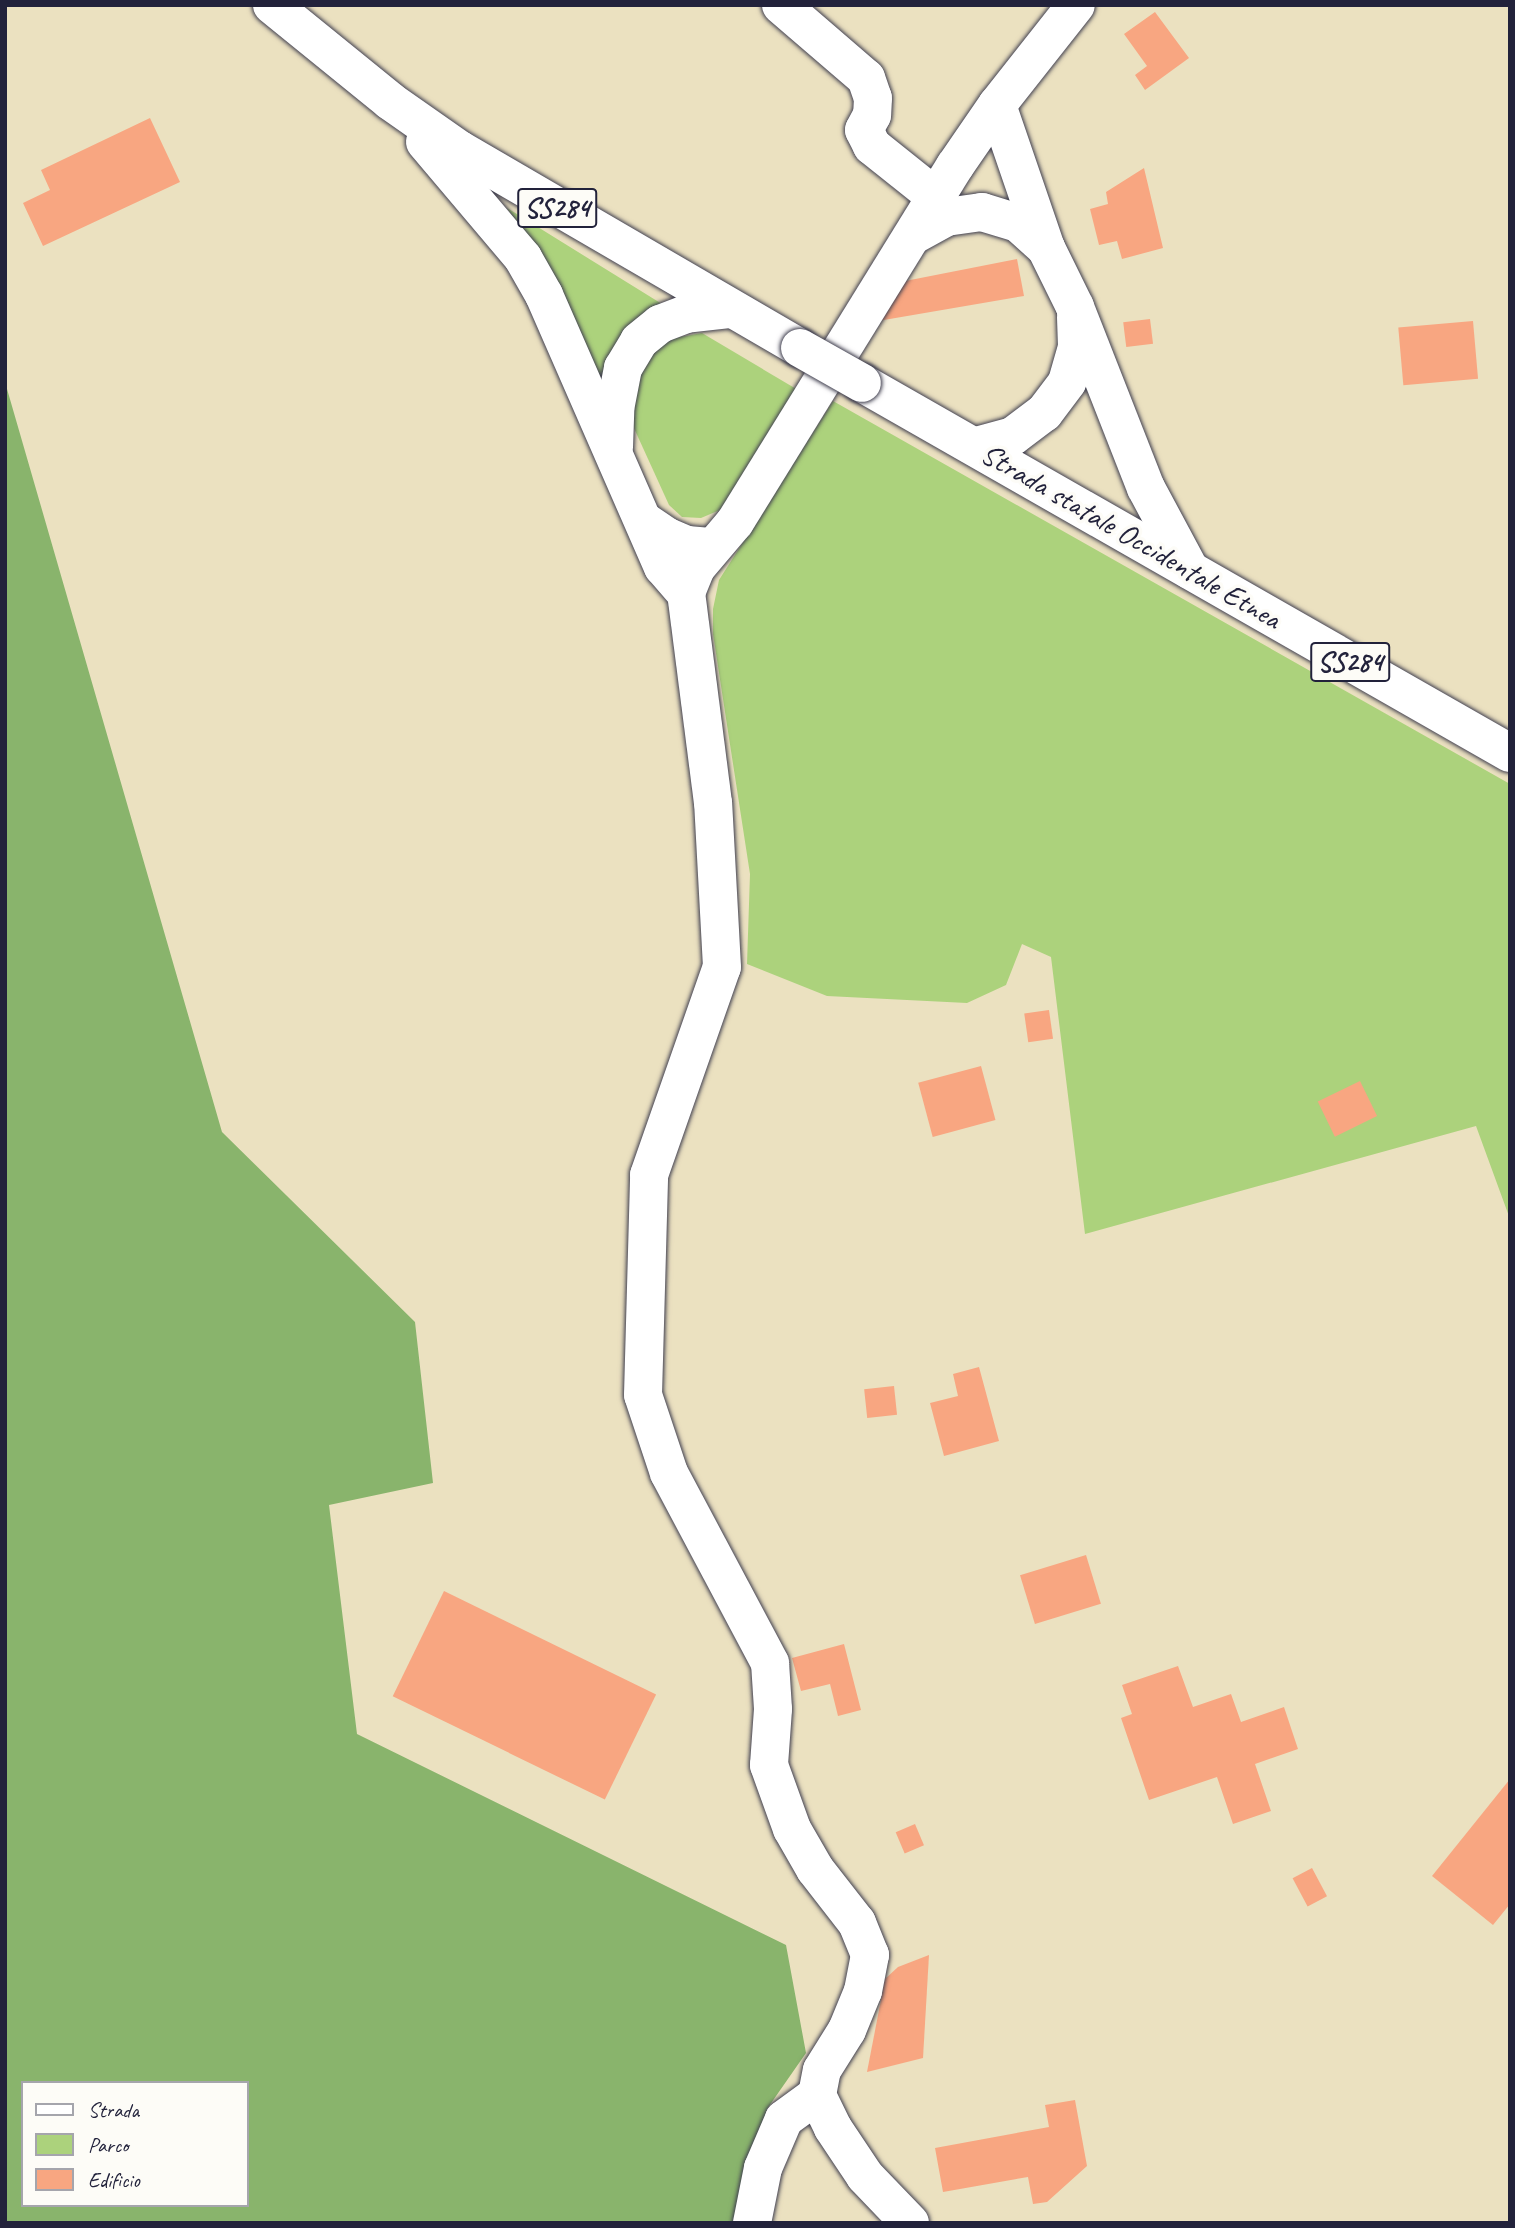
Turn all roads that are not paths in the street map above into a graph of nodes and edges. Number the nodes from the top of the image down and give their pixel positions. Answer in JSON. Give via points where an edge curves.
{"nodes":[{"id":1,"x":272,"y":5,"type":"edge"},
{"id":2,"x":781,"y":5,"type":"edge"},
{"id":3,"x":1076,"y":5,"type":"edge"},
{"id":4,"x":390,"y":101,"type":"junction"},
{"id":5,"x":997,"y":105,"type":"junction"},
{"id":6,"x":936,"y":197,"type":"junction"},
{"id":7,"x":914,"y":235,"type":"junction"},
{"id":8,"x":1046,"y":248,"type":"junction"},
{"id":9,"x":1076,"y":307,"type":"junction"},
{"id":10,"x":729,"y":309,"type":"junction"},
{"id":11,"x":976,"y":446,"type":"junction"},
{"id":12,"x":614,"y":453,"type":"junction"},
{"id":13,"x":644,"y":521,"type":"junction"},
{"id":14,"x":710,"y":547,"type":"junction"},
{"id":15,"x":1190,"y":570,"type":"junction"},
{"id":16,"x":685,"y":593,"type":"junction"},
{"id":17,"x":1510,"y":753,"type":"edge"},
{"id":18,"x":817,"y":2095,"type":"junction"},
{"id":19,"x":752,"y":2223,"type":"edge"},
{"id":20,"x":910,"y":2223,"type":"edge"}],
"edges":[{"from":1,"to":4,"type":"main road","number":"SS284"},
{"from":2,"to":6,"type":"main road","via":[[866,78],[873,98],[872,116],[864,130],[872,146]]},
{"from":3,"to":5,"type":"main road"},
{"from":4,"to":10,"type":"main road","number":"SS284","via":[[460,150]]},
{"from":4,"to":12,"type":"main road","via":[[523,258]]},
{"from":5,"to":6,"type":"main road"},
{"from":5,"to":8,"type":"main road"},
{"from":6,"to":7,"type":"main road"},
{"from":7,"to":8,"type":"main road","via":[[946,217],[982,212],[1018,223]]},
{"from":7,"to":14,"type":"main road","via":[[735,522]]},
{"from":8,"to":9,"type":"main road"},
{"from":9,"to":11,"type":"main road","via":[[1077,345],[1067,382],[1044,413],[1013,436]]},
{"from":9,"to":15,"type":"main road","via":[[1146,488]]},
{"from":10,"to":11,"type":"main road","name":"Strada statale Occidentale Etnea","number":"SS284","bridge":true},
{"from":10,"to":12,"type":"main road","via":[[685,314],[660,324],[639,341],[623,368],[615,409]]},
{"from":11,"to":15,"type":"main road","name":"Strada statale Occidentale Etnea","number":"SS284"},
{"from":12,"to":13,"type":"main road"},
{"from":13,"to":14,"type":"main road","via":[[687,545]]},
{"from":13,"to":16,"type":"main road","via":[[663,566]]},
{"from":14,"to":16,"type":"main road"},
{"from":15,"to":17,"type":"main road","name":"Strada statale Occidentale Etnea","number":"SS284"},
{"from":16,"to":18,"type":"main road","via":[[713,803],[722,967],[649,1175],[643,1395],[668,1472],[770,1663],[769,1765],[792,1829],[815,1869],[857,1923],[870,1955],[863,1991],[847,2030],[822,2070]]},
{"from":18,"to":19,"type":"main road","via":[[784,2119],[764,2168]]},
{"from":18,"to":20,"type":"main road","via":[[865,2176]]}]}
